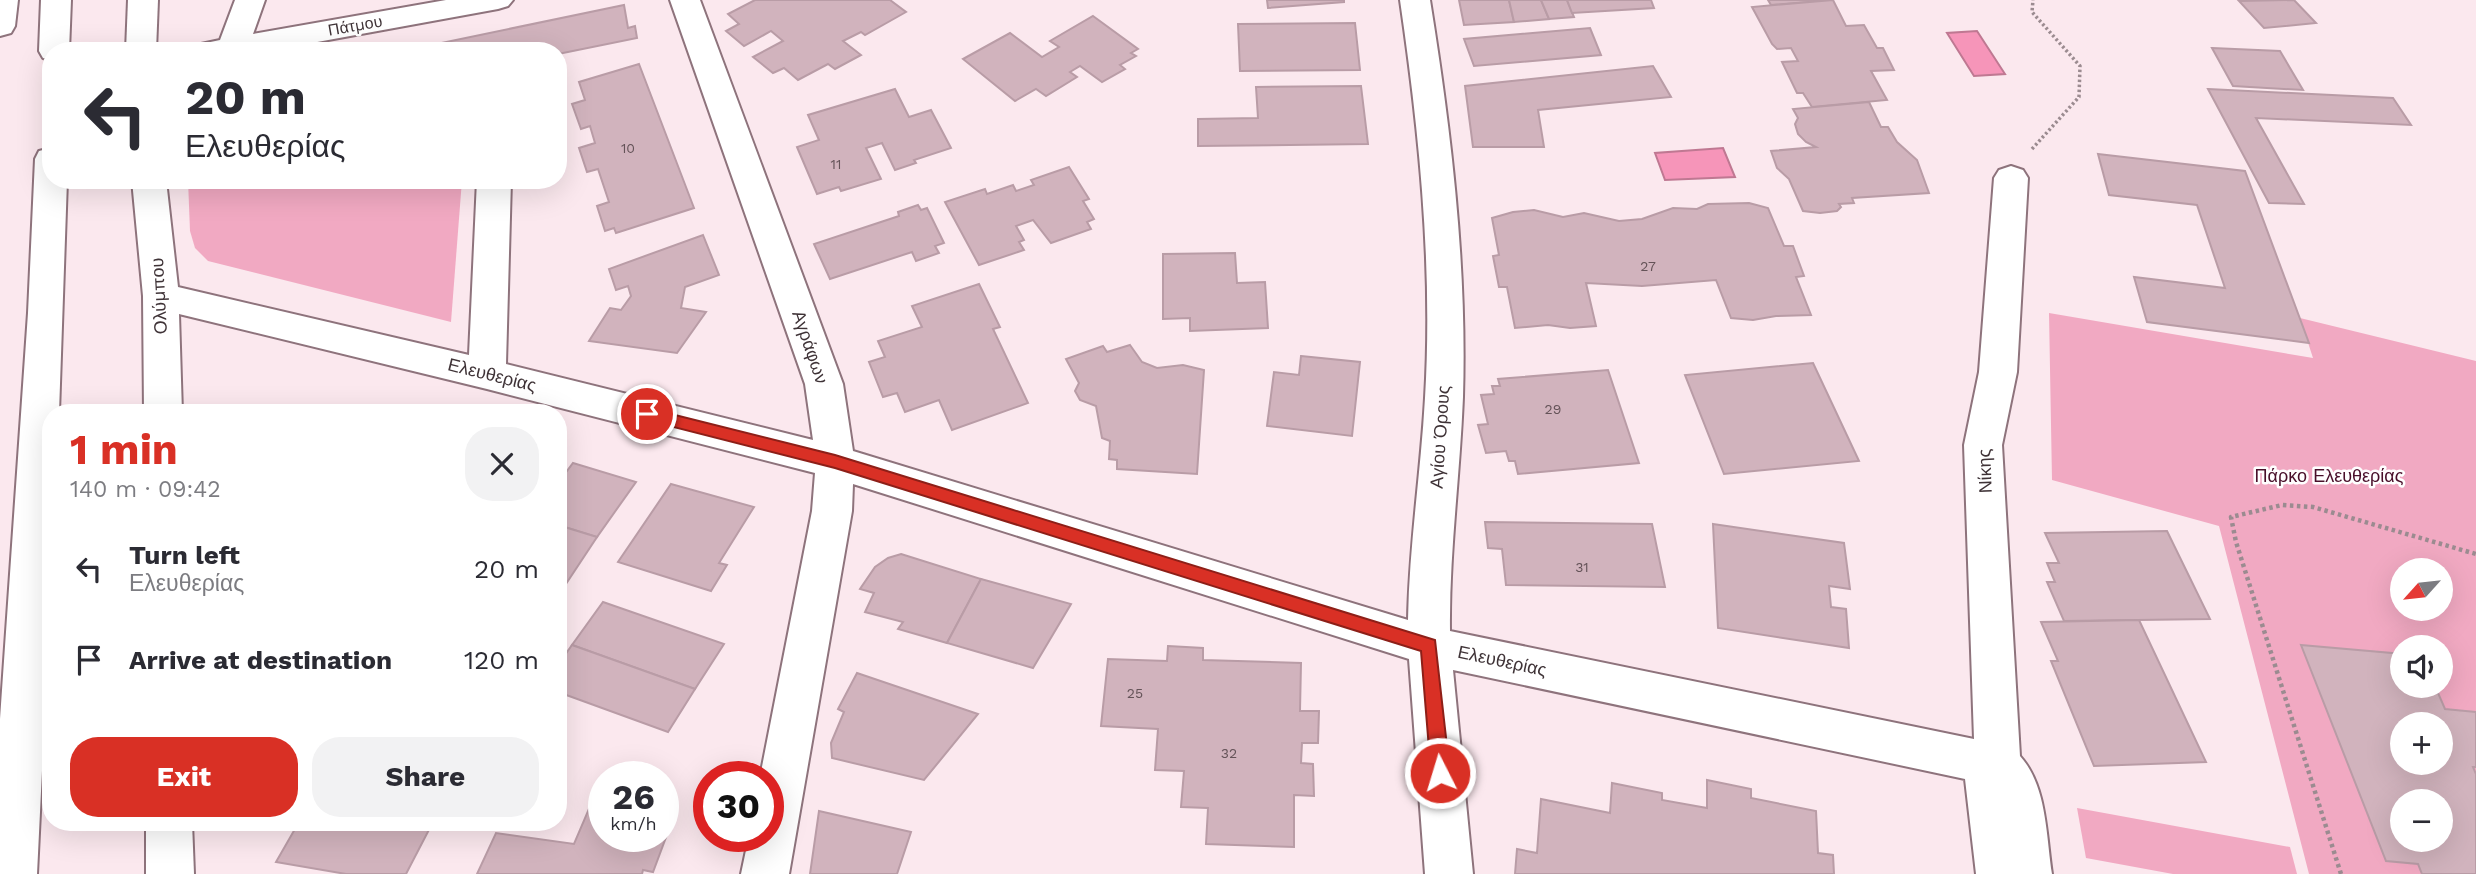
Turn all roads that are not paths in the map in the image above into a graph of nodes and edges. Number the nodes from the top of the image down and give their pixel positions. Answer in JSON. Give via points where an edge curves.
{"nodes":[{"id":1,"x":3,"y":0,"type":"edge"},
{"id":2,"x":56,"y":0,"type":"edge"},
{"id":3,"x":143,"y":0,"type":"edge"},
{"id":4,"x":250,"y":0,"type":"edge"},
{"id":5,"x":498,"y":0,"type":"edge"},
{"id":6,"x":685,"y":0,"type":"edge"},
{"id":7,"x":1415,"y":0,"type":"edge"},
{"id":8,"x":0,"y":26,"type":"edge"},
{"id":9,"x":54,"y":42,"type":"edge"},
{"id":10,"x":141,"y":42,"type":"edge"},
{"id":11,"x":227,"y":42,"type":"edge"},
{"id":12,"x":262,"y":42,"type":"edge"},
{"id":13,"x":2011,"y":178,"type":"road end"},
{"id":14,"x":50,"y":189,"type":"edge"},
{"id":15,"x":150,"y":189,"type":"edge"},
{"id":16,"x":494,"y":189,"type":"edge"},
{"id":17,"x":161,"y":296,"type":"junction"},
{"id":18,"x":486,"y":374,"type":"junction"},
{"id":19,"x":163,"y":404,"type":"edge"},
{"id":20,"x":835,"y":462,"type":"junction"},
{"id":21,"x":1429,"y":646,"type":"junction"},
{"id":22,"x":1998,"y":765,"type":"junction"},
{"id":23,"x":169,"y":831,"type":"edge"},
{"id":24,"x":13,"y":874,"type":"edge"},
{"id":25,"x":170,"y":874,"type":"edge"},
{"id":26,"x":765,"y":874,"type":"edge"},
{"id":27,"x":1449,"y":874,"type":"edge"},
{"id":28,"x":2000,"y":874,"type":"edge"},
{"id":29,"x":2028,"y":874,"type":"edge"}],
"edges":[{"from":1,"to":8,"type":"street"},
{"from":2,"to":9,"type":"street"},
{"from":3,"to":10,"type":"street"},
{"from":4,"to":11,"type":"street"},
{"from":5,"to":12,"type":"street","name":"Πάτμου"},
{"from":6,"to":20,"type":"street","name":"Αγράφων","via":[[824,384]]},
{"from":7,"to":21,"type":"street","name":"Αγίου Όρους","via":[[1430,96],[1443,270],[1444,396],[1429,587]]},
{"from":13,"to":22,"type":"street","name":"Νίκης","via":[[1998,372],[1983,444]]},
{"from":14,"to":24,"type":"street"},
{"from":15,"to":17,"type":"street","name":"Ολύμπου"},
{"from":16,"to":18,"type":"street"},
{"from":17,"to":18,"type":"street","name":"Ελευθερίας"},
{"from":17,"to":19,"type":"street","name":"Ολύμπου"},
{"from":18,"to":20,"type":"street","name":"Ελευθερίας"},
{"from":20,"to":21,"type":"street","name":"Ελευθερίας"},
{"from":20,"to":26,"type":"street","name":"Αγράφων","via":[[832,511]]},
{"from":21,"to":22,"type":"street","name":"Ελευθερίας"},
{"from":21,"to":27,"type":"street","name":"Αγίου Όρους"},
{"from":22,"to":28,"type":"street","name":"Νίκης","via":[[1987,781]]},
{"from":22,"to":29,"type":"street","via":[[2015,784]]},
{"from":23,"to":25,"type":"street"}]}
